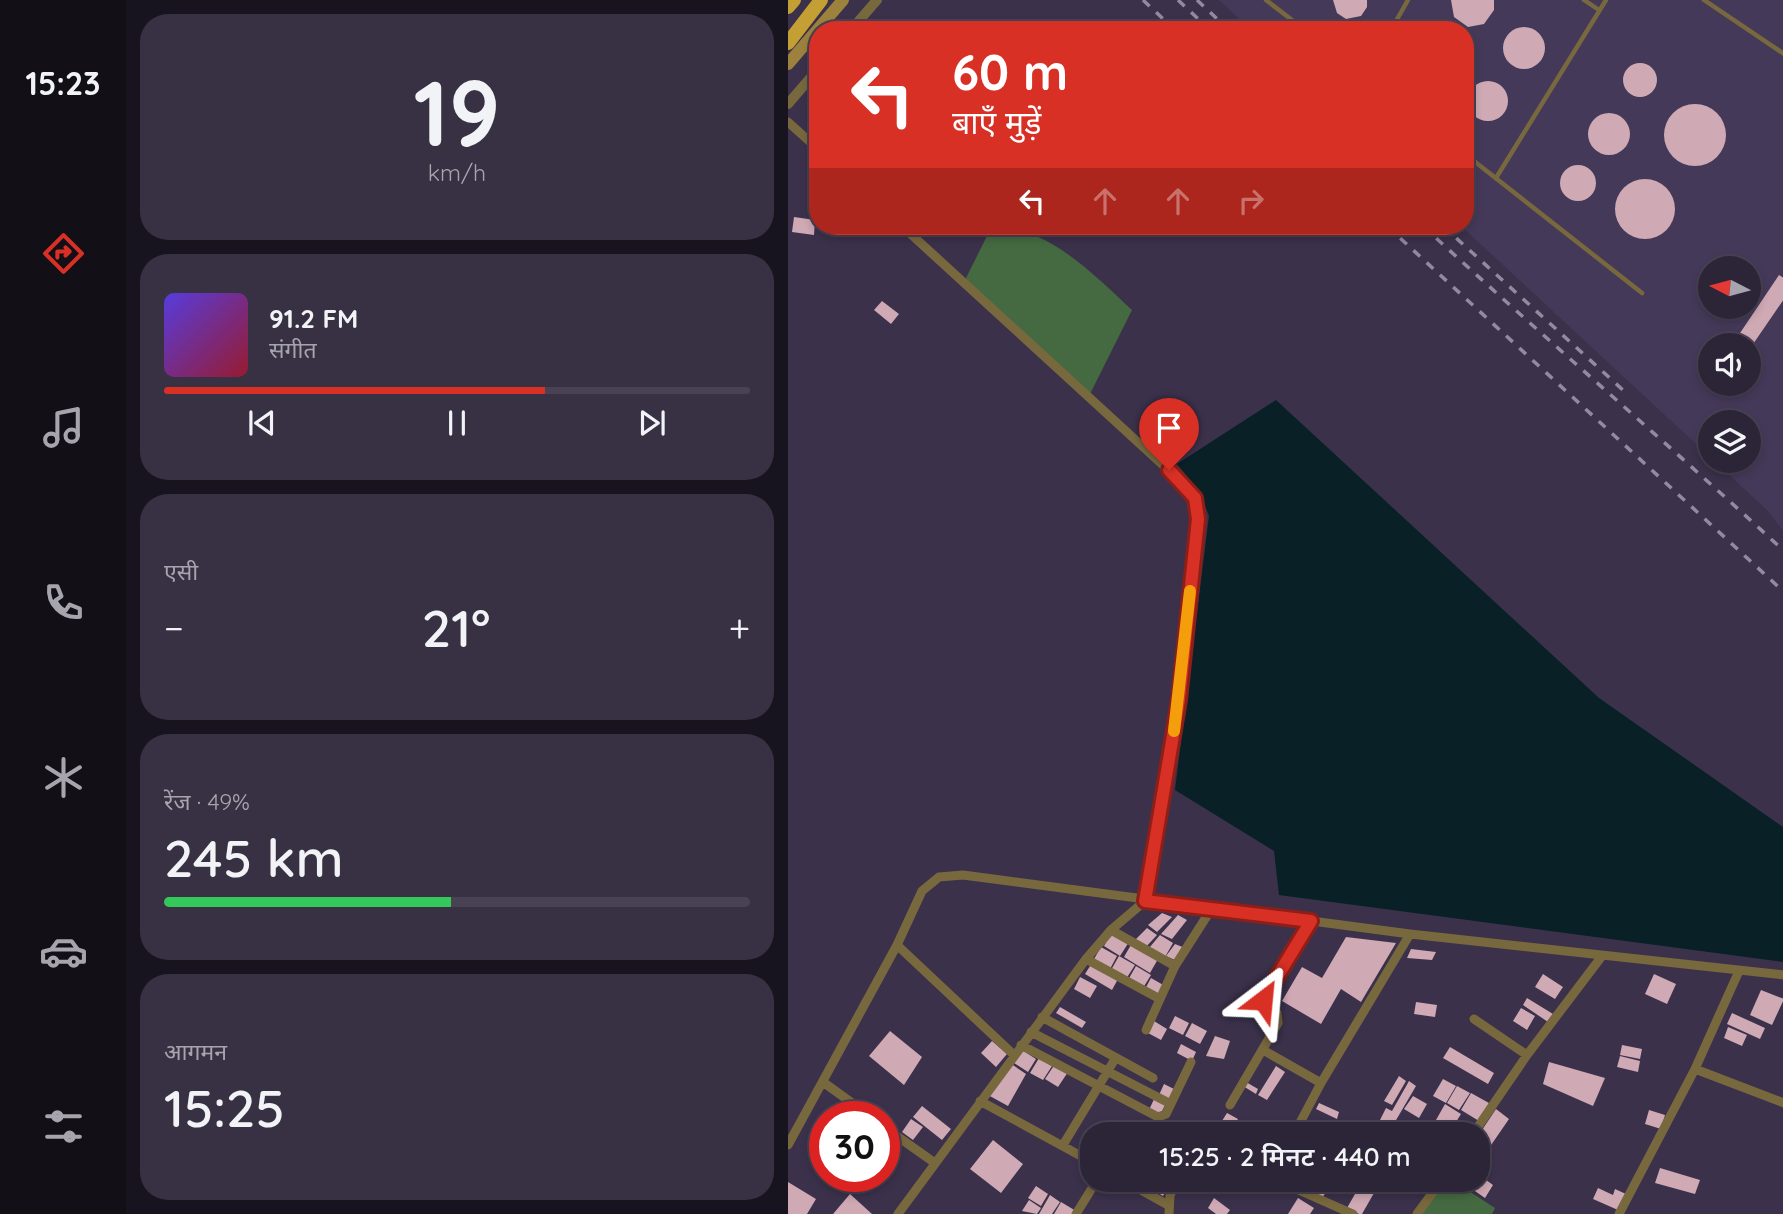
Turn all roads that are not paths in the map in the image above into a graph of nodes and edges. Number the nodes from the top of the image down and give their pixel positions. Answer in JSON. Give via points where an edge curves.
{"nodes":[{"id":1,"x":794,"y":0,"type":"edge"},
{"id":2,"x":821,"y":0,"type":"edge"},
{"id":3,"x":843,"y":0,"type":"edge"},
{"id":4,"x":877,"y":0,"type":"edge"},
{"id":5,"x":1266,"y":0,"type":"edge"},
{"id":6,"x":1409,"y":0,"type":"edge"},
{"id":7,"x":1584,"y":0,"type":"edge"},
{"id":8,"x":1606,"y":0,"type":"edge"},
{"id":9,"x":1704,"y":0,"type":"edge"},
{"id":10,"x":788,"y":7,"type":"edge"},
{"id":11,"x":1599,"y":10,"type":"junction"},
{"id":12,"x":825,"y":21,"type":"edge"},
{"id":13,"x":859,"y":21,"type":"edge"},
{"id":14,"x":1293,"y":21,"type":"edge"},
{"id":15,"x":1396,"y":21,"type":"edge"},
{"id":16,"x":809,"y":40,"type":"edge"},
{"id":17,"x":788,"y":43,"type":"edge"},
{"id":18,"x":1784,"y":54,"type":"edge"},
{"id":19,"x":788,"y":64,"type":"edge"},
{"id":20,"x":809,"y":80,"type":"edge"},
{"id":21,"x":788,"y":104,"type":"edge"},
{"id":22,"x":788,"y":122,"type":"edge"},
{"id":23,"x":809,"y":141,"type":"edge"},
{"id":24,"x":1474,"y":161,"type":"edge"},
{"id":25,"x":1496,"y":178,"type":"junction"},
{"id":26,"x":912,"y":235,"type":"edge"},
{"id":27,"x":1642,"y":293,"type":"dead end"},
{"id":28,"x":1145,"y":901,"type":"junction"},
{"id":29,"x":1212,"y":908,"type":"junction"},
{"id":30,"x":1311,"y":921,"type":"junction"},
{"id":31,"x":1111,"y":930,"type":"junction"},
{"id":32,"x":1410,"y":934,"type":"junction"},
{"id":33,"x":897,"y":945,"type":"junction"},
{"id":34,"x":1602,"y":956,"type":"junction"},
{"id":35,"x":1086,"y":959,"type":"junction"},
{"id":36,"x":1175,"y":966,"type":"junction"},
{"id":37,"x":1739,"y":971,"type":"junction"},
{"id":38,"x":1784,"y":975,"type":"edge"},
{"id":39,"x":1160,"y":999,"type":"junction"},
{"id":40,"x":1042,"y":1017,"type":"junction"},
{"id":41,"x":1474,"y":1019,"type":"dead end"},
{"id":42,"x":1146,"y":1030,"type":"dead end"},
{"id":43,"x":1031,"y":1032,"type":"junction"},
{"id":44,"x":1021,"y":1045,"type":"junction"},
{"id":45,"x":1263,"y":1050,"type":"junction"},
{"id":46,"x":1014,"y":1055,"type":"junction"},
{"id":47,"x":1526,"y":1055,"type":"junction"},
{"id":48,"x":1115,"y":1059,"type":"junction"},
{"id":49,"x":1191,"y":1062,"type":"dead end"},
{"id":50,"x":1694,"y":1069,"type":"junction"},
{"id":51,"x":1108,"y":1072,"type":"junction"},
{"id":52,"x":1153,"y":1078,"type":"dead end"},
{"id":53,"x":823,"y":1082,"type":"junction"},
{"id":54,"x":1321,"y":1083,"type":"junction"},
{"id":55,"x":1099,"y":1086,"type":"junction"},
{"id":56,"x":849,"y":1101,"type":"edge"},
{"id":57,"x":980,"y":1101,"type":"junction"},
{"id":58,"x":1784,"y":1102,"type":"edge"},
{"id":59,"x":1171,"y":1104,"type":"junction"},
{"id":60,"x":1230,"y":1105,"type":"dead end"},
{"id":61,"x":1300,"y":1122,"type":"edge"},
{"id":62,"x":1481,"y":1122,"type":"edge"},
{"id":63,"x":900,"y":1138,"type":"edge"},
{"id":64,"x":788,"y":1145,"type":"edge"},
{"id":65,"x":1063,"y":1145,"type":"junction"},
{"id":66,"x":1080,"y":1155,"type":"edge"},
{"id":67,"x":935,"y":1163,"type":"junction"},
{"id":68,"x":1090,"y":1192,"type":"edge"},
{"id":69,"x":1141,"y":1192,"type":"edge"},
{"id":70,"x":1173,"y":1192,"type":"edge"},
{"id":71,"x":1300,"y":1192,"type":"edge"},
{"id":72,"x":1433,"y":1192,"type":"edge"},
{"id":73,"x":1169,"y":1210,"type":"edge"},
{"id":74,"x":1335,"y":1210,"type":"edge"},
{"id":75,"x":898,"y":1214,"type":"edge"},
{"id":76,"x":1076,"y":1214,"type":"edge"},
{"id":77,"x":1353,"y":1214,"type":"edge"},
{"id":78,"x":1417,"y":1214,"type":"edge"},
{"id":79,"x":1619,"y":1214,"type":"edge"}],
"edges":[{"from":1,"to":10,"type":"highway"},
{"from":2,"to":17,"type":"highway"},
{"from":3,"to":12,"type":"main road"},
{"from":4,"to":13,"type":"street"},
{"from":5,"to":14,"type":"lane"},
{"from":6,"to":15,"type":"lane"},
{"from":7,"to":11,"type":"lane"},
{"from":8,"to":11,"type":"lane"},
{"from":9,"to":18,"type":"lane"},
{"from":11,"to":25,"type":"lane"},
{"from":16,"to":19,"type":"main road"},
{"from":20,"to":21,"type":"street"},
{"from":22,"to":23,"type":"street"},
{"from":24,"to":25,"type":"lane"},
{"from":25,"to":27,"type":"lane"},
{"from":26,"to":28,"type":"street","via":[[1195,498],[1198,519],[1179,700]]},
{"from":28,"to":29,"type":"street"},
{"from":28,"to":31,"type":"street"},
{"from":28,"to":33,"type":"street","via":[[963,875],[939,877],[922,891]]},
{"from":29,"to":30,"type":"street"},
{"from":29,"to":36,"type":"street"},
{"from":30,"to":32,"type":"street"},
{"from":30,"to":45,"type":"street","via":[[1265,994],[1264,1004],[1279,1018]]},
{"from":31,"to":35,"type":"street"},
{"from":31,"to":36,"type":"street"},
{"from":32,"to":34,"type":"street"},
{"from":32,"to":54,"type":"street"},
{"from":33,"to":46,"type":"street"},
{"from":33,"to":53,"type":"street"},
{"from":34,"to":37,"type":"street"},
{"from":34,"to":47,"type":"street"},
{"from":35,"to":39,"type":"street"},
{"from":35,"to":40,"type":"street"},
{"from":36,"to":39,"type":"street"},
{"from":37,"to":38,"type":"street"},
{"from":37,"to":50,"type":"street"},
{"from":39,"to":42,"type":"street"},
{"from":40,"to":43,"type":"street"},
{"from":40,"to":48,"type":"street"},
{"from":41,"to":47,"type":"street"},
{"from":43,"to":44,"type":"street"},
{"from":43,"to":51,"type":"street"},
{"from":44,"to":46,"type":"street"},
{"from":44,"to":55,"type":"street"},
{"from":45,"to":54,"type":"street"},
{"from":45,"to":60,"type":"street"},
{"from":46,"to":57,"type":"street"},
{"from":47,"to":62,"type":"street"},
{"from":48,"to":51,"type":"street"},
{"from":48,"to":52,"type":"street"},
{"from":49,"to":59,"type":"street"},
{"from":50,"to":58,"type":"street"},
{"from":50,"to":79,"type":"street"},
{"from":51,"to":55,"type":"street"},
{"from":51,"to":59,"type":"street"},
{"from":53,"to":56,"type":"street"},
{"from":53,"to":64,"type":"street"},
{"from":54,"to":61,"type":"street"},
{"from":55,"to":59,"type":"street","via":[[1158,1117],[1166,1114]]},
{"from":55,"to":65,"type":"street"},
{"from":57,"to":65,"type":"street"},
{"from":57,"to":67,"type":"street"},
{"from":63,"to":67,"type":"street"},
{"from":65,"to":66,"type":"street"},
{"from":67,"to":75,"type":"street"},
{"from":68,"to":76,"type":"street"},
{"from":69,"to":73,"type":"street"},
{"from":70,"to":73,"type":"street"},
{"from":71,"to":74,"type":"street"},
{"from":72,"to":78,"type":"street"},
{"from":74,"to":77,"type":"street"}]}
